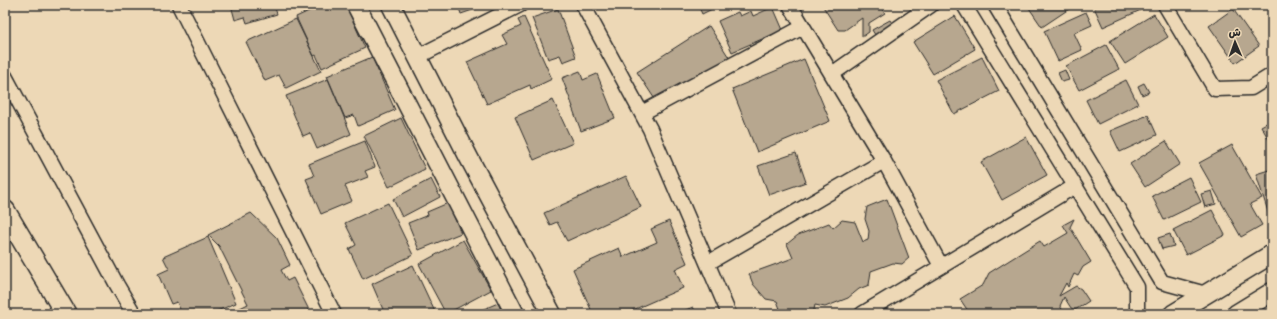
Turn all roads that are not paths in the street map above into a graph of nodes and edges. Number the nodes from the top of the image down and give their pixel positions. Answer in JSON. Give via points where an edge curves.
{"nodes":[{"id":1,"x":179,"y":5,"type":"edge"},
{"id":2,"x":356,"y":5,"type":"edge"},
{"id":3,"x":391,"y":5,"type":"edge"},
{"id":4,"x":520,"y":5,"type":"edge"},
{"id":5,"x":582,"y":5,"type":"edge"},
{"id":6,"x":790,"y":5,"type":"edge"},
{"id":7,"x":931,"y":5,"type":"edge"},
{"id":8,"x":964,"y":5,"type":"edge"},
{"id":9,"x":995,"y":5,"type":"edge"},
{"id":10,"x":1164,"y":5,"type":"edge"},
{"id":11,"x":803,"y":27,"type":"junction"},
{"id":12,"x":417,"y":56,"type":"junction"},
{"id":13,"x":832,"y":74,"type":"junction"},
{"id":14,"x":1272,"y":75,"type":"edge"},
{"id":15,"x":5,"y":76,"type":"edge"},
{"id":16,"x":642,"y":113,"type":"junction"},
{"id":17,"x":884,"y":161,"type":"junction"},
{"id":18,"x":1075,"y":186,"type":"junction"},
{"id":19,"x":5,"y":211,"type":"edge"},
{"id":20,"x":1272,"y":254,"type":"edge"},
{"id":21,"x":708,"y":263,"type":"junction"},
{"id":22,"x":941,"y":266,"type":"junction"},
{"id":23,"x":1272,"y":292,"type":"edge"},
{"id":24,"x":1206,"y":294,"type":"junction"},
{"id":25,"x":66,"y":314,"type":"edge"},
{"id":26,"x":134,"y":314,"type":"edge"},
{"id":27,"x":334,"y":314,"type":"edge"},
{"id":28,"x":515,"y":314,"type":"edge"},
{"id":29,"x":552,"y":314,"type":"edge"},
{"id":30,"x":729,"y":314,"type":"edge"},
{"id":31,"x":862,"y":314,"type":"edge"},
{"id":32,"x":1137,"y":314,"type":"edge"},
{"id":33,"x":1173,"y":314,"type":"edge"},
{"id":34,"x":1236,"y":314,"type":"edge"}],
"edges":[{"from":1,"to":27,"type":"street"},
{"from":2,"to":28,"type":"street"},
{"from":3,"to":12,"type":"street"},
{"from":4,"to":12,"type":"street"},
{"from":5,"to":16,"type":"street"},
{"from":6,"to":11,"type":"street"},
{"from":7,"to":13,"type":"street"},
{"from":8,"to":18,"type":"street"},
{"from":9,"to":24,"type":"street","via":[[1162,282]]},
{"from":10,"to":14,"type":"street","via":[[1215,89],[1251,88]]},
{"from":11,"to":13,"type":"street"},
{"from":11,"to":16,"type":"street"},
{"from":12,"to":29,"type":"street"},
{"from":13,"to":17,"type":"street"},
{"from":15,"to":26,"type":"street"},
{"from":16,"to":21,"type":"street"},
{"from":17,"to":21,"type":"street"},
{"from":17,"to":22,"type":"street"},
{"from":18,"to":22,"type":"street"},
{"from":18,"to":32,"type":"street","via":[[1137,287]]},
{"from":19,"to":25,"type":"main road"},
{"from":20,"to":24,"type":"street"},
{"from":21,"to":30,"type":"street"},
{"from":22,"to":31,"type":"street"},
{"from":23,"to":34,"type":"street"},
{"from":24,"to":33,"type":"street"}]}
